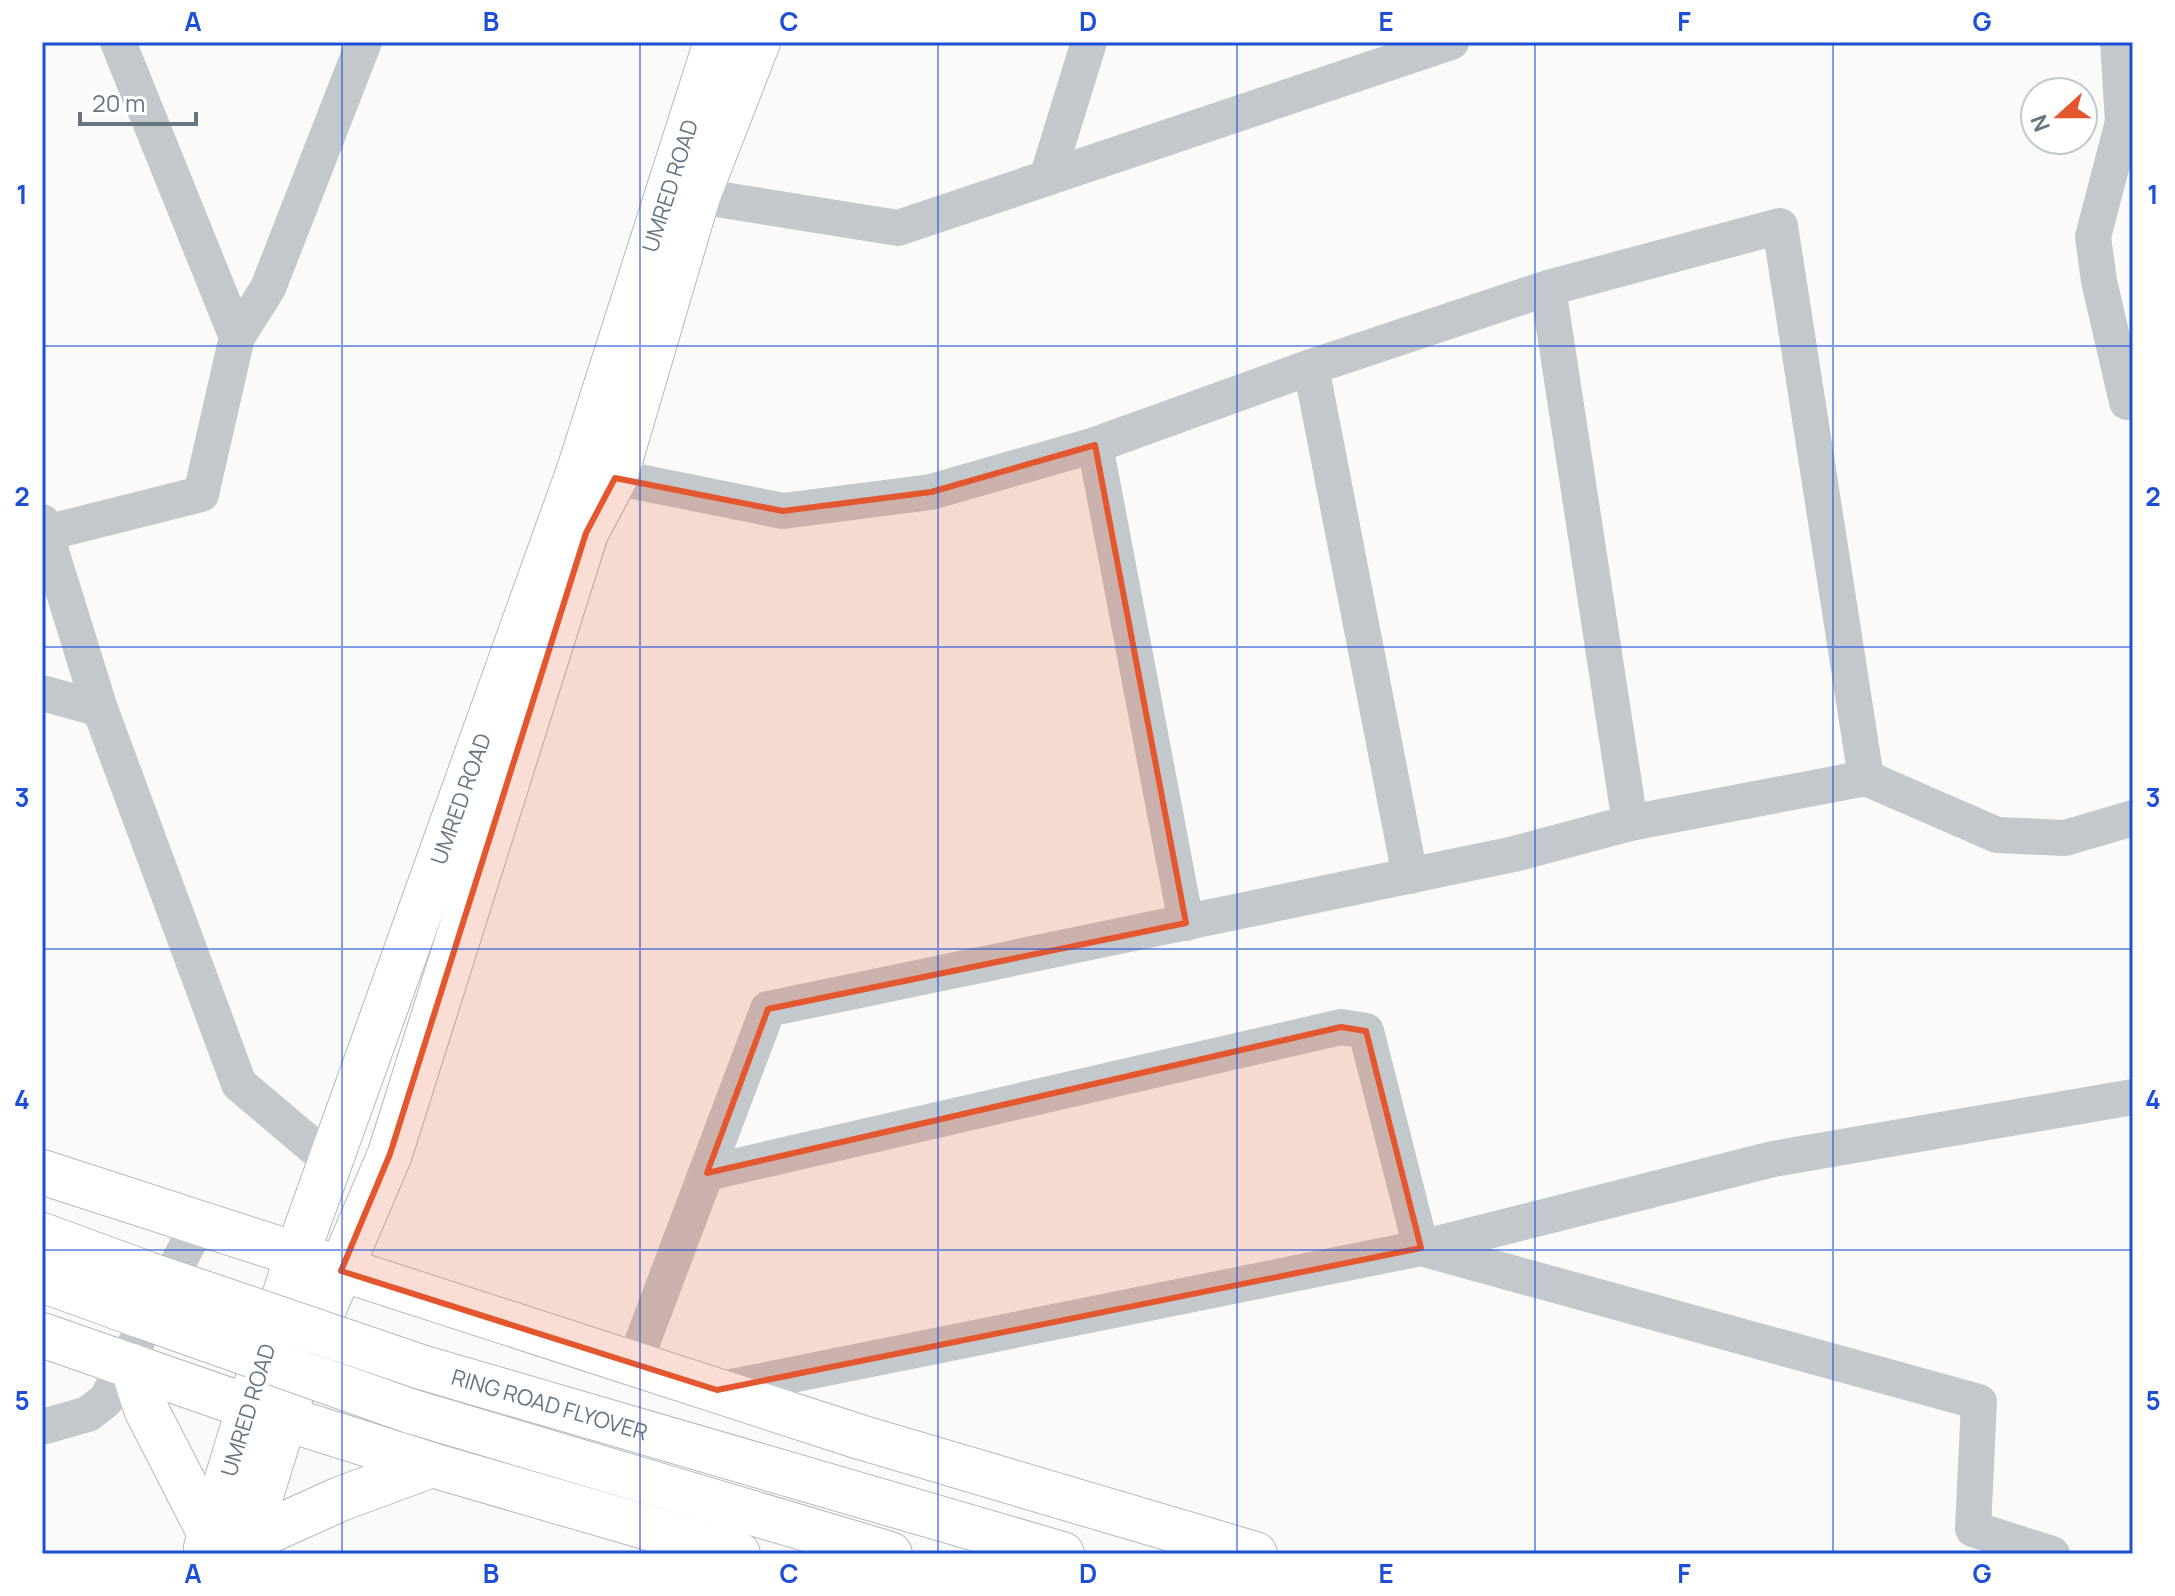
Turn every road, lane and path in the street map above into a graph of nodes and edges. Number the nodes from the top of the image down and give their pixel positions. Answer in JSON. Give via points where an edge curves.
{"nodes":[{"id":1,"x":118,"y":42,"type":"edge"},
{"id":2,"x":364,"y":42,"type":"edge"},
{"id":3,"x":716,"y":42,"type":"edge"},
{"id":4,"x":758,"y":42,"type":"edge"},
{"id":5,"x":1089,"y":42,"type":"edge"},
{"id":6,"x":1451,"y":42,"type":"edge"},
{"id":7,"x":2118,"y":42,"type":"edge"},
{"id":8,"x":1047,"y":178,"type":"junction"},
{"id":9,"x":698,"y":196,"type":"junction"},
{"id":10,"x":1548,"y":288,"type":"junction"},
{"id":11,"x":237,"y":337,"type":"junction"},
{"id":12,"x":1311,"y":367,"type":"junction"},
{"id":13,"x":2131,"y":410,"type":"edge"},
{"id":14,"x":1095,"y":445,"type":"junction"},
{"id":15,"x":597,"y":474,"type":"junction"},
{"id":16,"x":44,"y":527,"type":"edge"},
{"id":17,"x":42,"y":693,"type":"edge"},
{"id":18,"x":100,"y":709,"type":"junction"},
{"id":19,"x":1866,"y":778,"type":"junction"},
{"id":20,"x":2133,"y":818,"type":"edge"},
{"id":21,"x":1630,"y":823,"type":"junction"},
{"id":22,"x":1410,"y":876,"type":"junction"},
{"id":23,"x":1186,"y":923,"type":"junction"},
{"id":24,"x":2133,"y":1097,"type":"edge"},
{"id":25,"x":330,"y":1161,"type":"junction"},
{"id":26,"x":42,"y":1172,"type":"edge"},
{"id":27,"x":707,"y":1173,"type":"junction"},
{"id":28,"x":199,"y":1223,"type":"junction"},
{"id":29,"x":42,"y":1235,"type":"edge"},
{"id":30,"x":1421,"y":1248,"type":"junction"},
{"id":31,"x":296,"y":1256,"type":"junction"},
{"id":32,"x":341,"y":1271,"type":"junction"},
{"id":33,"x":42,"y":1280,"type":"edge"},
{"id":34,"x":42,"y":1335,"type":"edge"},
{"id":35,"x":634,"y":1364,"type":"junction"},
{"id":36,"x":128,"y":1365,"type":"junction"},
{"id":37,"x":717,"y":1390,"type":"junction"},
{"id":38,"x":267,"y":1412,"type":"junction"},
{"id":39,"x":42,"y":1427,"type":"edge"},
{"id":40,"x":432,"y":1465,"type":"junction"},
{"id":41,"x":226,"y":1546,"type":"edge"},
{"id":42,"x":738,"y":1554,"type":"edge"},
{"id":43,"x":890,"y":1554,"type":"edge"},
{"id":44,"x":1062,"y":1554,"type":"edge"},
{"id":45,"x":1255,"y":1554,"type":"edge"},
{"id":46,"x":2052,"y":1554,"type":"edge"}],
"edges":[{"from":1,"to":11,"type":"street"},
{"from":2,"to":11,"type":"street","via":[[268,288]]},
{"from":3,"to":15,"type":"main road","name":"UMRED ROAD"},
{"from":4,"to":9,"type":"main road"},
{"from":5,"to":8,"type":"street"},
{"from":6,"to":8,"type":"street"},
{"from":7,"to":13,"type":"street","via":[[2123,122],[2093,237]]},
{"from":8,"to":9,"type":"street","via":[[898,228]]},
{"from":9,"to":15,"type":"main road"},
{"from":10,"to":12,"type":"street"},
{"from":10,"to":19,"type":"street","via":[[1780,226]]},
{"from":10,"to":21,"type":"street"},
{"from":11,"to":16,"type":"street","via":[[201,494]]},
{"from":12,"to":14,"type":"street"},
{"from":12,"to":22,"type":"street"},
{"from":14,"to":15,"type":"street","via":[[931,492],[783,511]]},
{"from":14,"to":23,"type":"street"},
{"from":15,"to":25,"type":"main road","name":"UMRED ROAD"},
{"from":15,"to":32,"type":"main road","via":[[586,533],[390,1154]]},
{"from":16,"to":18,"type":"street"},
{"from":17,"to":18,"type":"street"},
{"from":18,"to":25,"type":"street","via":[[239,1084]]},
{"from":19,"to":20,"type":"street","via":[[1997,835],[2065,838]]},
{"from":19,"to":21,"type":"street"},
{"from":21,"to":22,"type":"street"},
{"from":22,"to":23,"type":"street"},
{"from":23,"to":27,"type":"street","via":[[768,1009]]},
{"from":24,"to":30,"type":"street","via":[[1773,1159]]},
{"from":25,"to":31,"type":"main road","name":"UMRED ROAD"},
{"from":26,"to":28,"type":"main road"},
{"from":27,"to":30,"type":"street","via":[[1341,1027],[1366,1031]]},
{"from":27,"to":35,"type":"street"},
{"from":28,"to":31,"type":"main road"},
{"from":28,"to":36,"type":"street"},
{"from":29,"to":44,"type":"main road","name":"RING ROAD FLYOVER","bridge":true,"via":[[421,1367]]},
{"from":30,"to":37,"type":"street"},
{"from":30,"to":46,"type":"street","via":[[1979,1402],[1973,1529]]},
{"from":31,"to":32,"type":"main road"},
{"from":31,"to":38,"type":"main road","name":"UMRED ROAD"},
{"from":32,"to":35,"type":"main road"},
{"from":32,"to":38,"type":"main road","via":[[297,1372]]},
{"from":33,"to":43,"type":"main road","name":"RING ROAD FLYOVER","bridge":true,"via":[[410,1411]]},
{"from":34,"to":36,"type":"main road"},
{"from":35,"to":37,"type":"main road"},
{"from":36,"to":38,"type":"main road"},
{"from":36,"to":39,"type":"street","via":[[106,1400],[88,1414]]},
{"from":36,"to":41,"type":"main road","via":[[146,1409]]},
{"from":37,"to":45,"type":"main road"},
{"from":38,"to":40,"type":"main road"},
{"from":38,"to":41,"type":"main road"},
{"from":40,"to":41,"type":"main road"},
{"from":40,"to":42,"type":"main road"}]}
